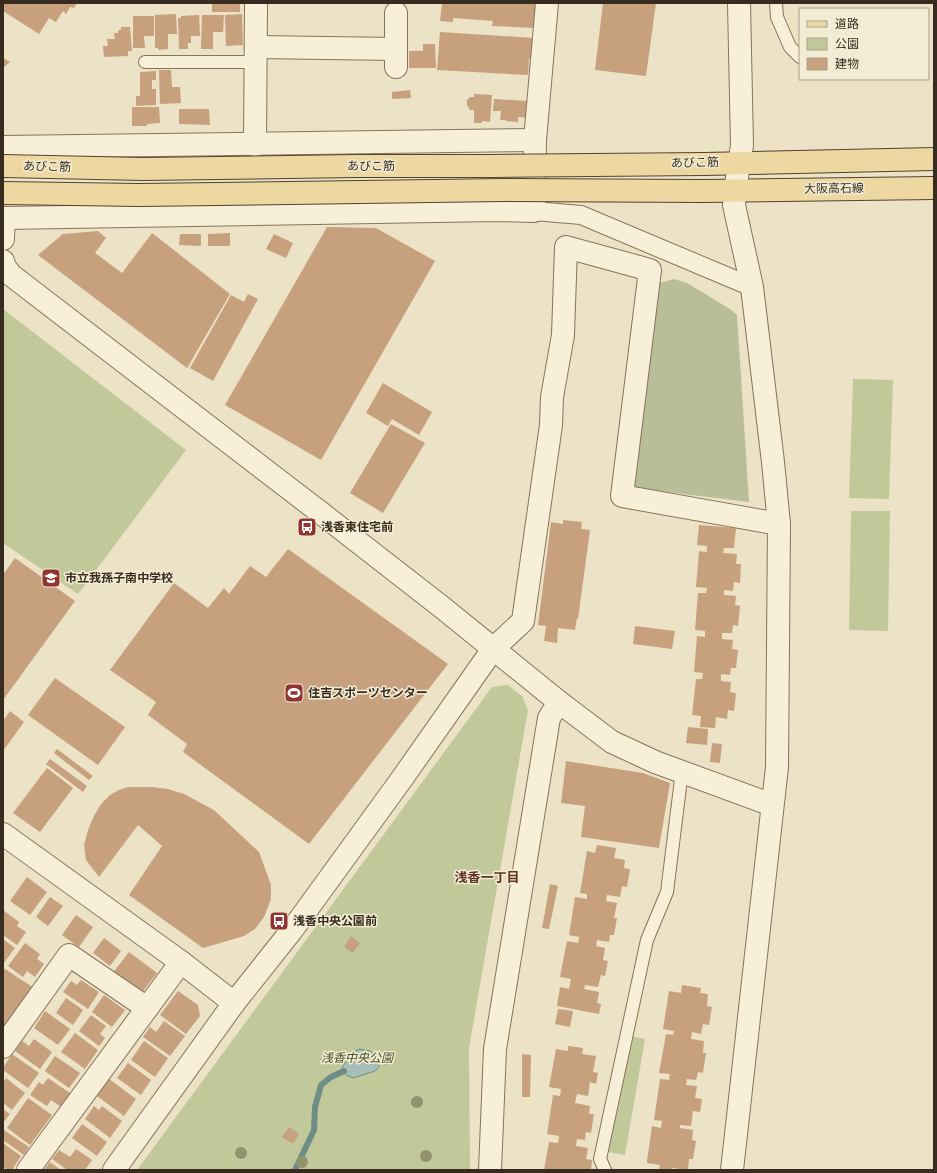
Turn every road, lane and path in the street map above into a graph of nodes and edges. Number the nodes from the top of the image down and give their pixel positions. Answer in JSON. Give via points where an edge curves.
{"nodes":[{"id":1,"x":256,"y":3,"type":"edge"},
{"id":2,"x":547,"y":3,"type":"edge"},
{"id":3,"x":739,"y":3,"type":"edge"},
{"id":4,"x":776,"y":3,"type":"edge"},
{"id":5,"x":396,"y":13,"type":"dead end"},
{"id":6,"x":256,"y":54,"type":"junction"},
{"id":7,"x":799,"y":56,"type":"edge"},
{"id":8,"x":145,"y":62,"type":"dead end"},
{"id":9,"x":536,"y":140,"type":"junction"},
{"id":10,"x":255,"y":144,"type":"junction"},
{"id":11,"x":133,"y":146,"type":"junction"},
{"id":12,"x":3,"y":147,"type":"edge"},
{"id":13,"x":934,"y":159,"type":"edge"},
{"id":14,"x":750,"y":162,"type":"junction"},
{"id":15,"x":3,"y":166,"type":"edge"},
{"id":16,"x":934,"y":188,"type":"edge"},
{"id":17,"x":734,"y":191,"type":"junction"},
{"id":18,"x":3,"y":193,"type":"edge"},
{"id":19,"x":534,"y":211,"type":"junction"},
{"id":20,"x":137,"y":217,"type":"junction"},
{"id":21,"x":3,"y":225,"type":"edge"},
{"id":22,"x":3,"y":261,"type":"edge"},
{"id":23,"x":752,"y":287,"type":"junction"},
{"id":24,"x":779,"y":524,"type":"junction"},
{"id":25,"x":493,"y":649,"type":"junction"},
{"id":26,"x":559,"y":702,"type":"junction"},
{"id":27,"x":682,"y":771,"type":"junction"},
{"id":28,"x":772,"y":805,"type":"junction"},
{"id":29,"x":3,"y":834,"type":"edge"},
{"id":30,"x":181,"y":962,"type":"junction"},
{"id":31,"x":234,"y":1003,"type":"junction"},
{"id":32,"x":147,"y":1008,"type":"junction"},
{"id":33,"x":3,"y":1047,"type":"edge"},
{"id":34,"x":28,"y":1170,"type":"edge"},
{"id":35,"x":114,"y":1170,"type":"edge"},
{"id":36,"x":490,"y":1170,"type":"edge"},
{"id":37,"x":605,"y":1170,"type":"edge"},
{"id":38,"x":732,"y":1170,"type":"edge"}],
"edges":[{"from":1,"to":6,"type":"street"},
{"from":2,"to":9,"type":"street"},
{"from":3,"to":14,"type":"street","via":[[742,145]]},
{"from":4,"to":7,"type":"lane","via":[[777,17],[790,47]]},
{"from":5,"to":6,"type":"street","via":[[396,58]]},
{"from":6,"to":8,"type":"lane"},
{"from":6,"to":10,"type":"street"},
{"from":9,"to":10,"type":"street"},
{"from":9,"to":19,"type":"street"},
{"from":10,"to":11,"type":"street"},
{"from":11,"to":12,"type":"street"},
{"from":11,"to":20,"type":"street","via":[[153,160],[153,203]]},
{"from":13,"to":14,"type":"main road"},
{"from":14,"to":15,"type":"main road","name":"あびこ筋","bridge":true,"via":[[143,169]]},
{"from":14,"to":17,"type":"street"},
{"from":16,"to":17,"type":"main road","name":"大阪高石線"},
{"from":17,"to":18,"type":"main road","bridge":true,"via":[[503,190],[139,195]]},
{"from":17,"to":23,"type":"street","via":[[734,205]]},
{"from":19,"to":20,"type":"street"},
{"from":19,"to":23,"type":"street","via":[[581,215]]},
{"from":20,"to":21,"type":"street"},
{"from":22,"to":25,"type":"street","via":[[11,274]]},
{"from":23,"to":24,"type":"street"},
{"from":24,"to":25,"type":"street","via":[[622,496],[650,270],[566,247],[563,335],[552,397],[551,425],[523,621]]},
{"from":24,"to":28,"type":"street","via":[[777,767]]},
{"from":25,"to":26,"type":"street"},
{"from":25,"to":31,"type":"street","via":[[292,930]]},
{"from":26,"to":27,"type":"street","via":[[612,742],[655,762]]},
{"from":26,"to":36,"type":"street","via":[[549,718],[495,1049]]},
{"from":27,"to":28,"type":"street"},
{"from":27,"to":37,"type":"lane","via":[[667,892],[647,940],[600,1159]]},
{"from":28,"to":38,"type":"street"},
{"from":29,"to":30,"type":"street"},
{"from":30,"to":31,"type":"street"},
{"from":30,"to":32,"type":"street"},
{"from":31,"to":35,"type":"street"},
{"from":32,"to":33,"type":"street","via":[[69,955]]},
{"from":32,"to":34,"type":"street"}]}
